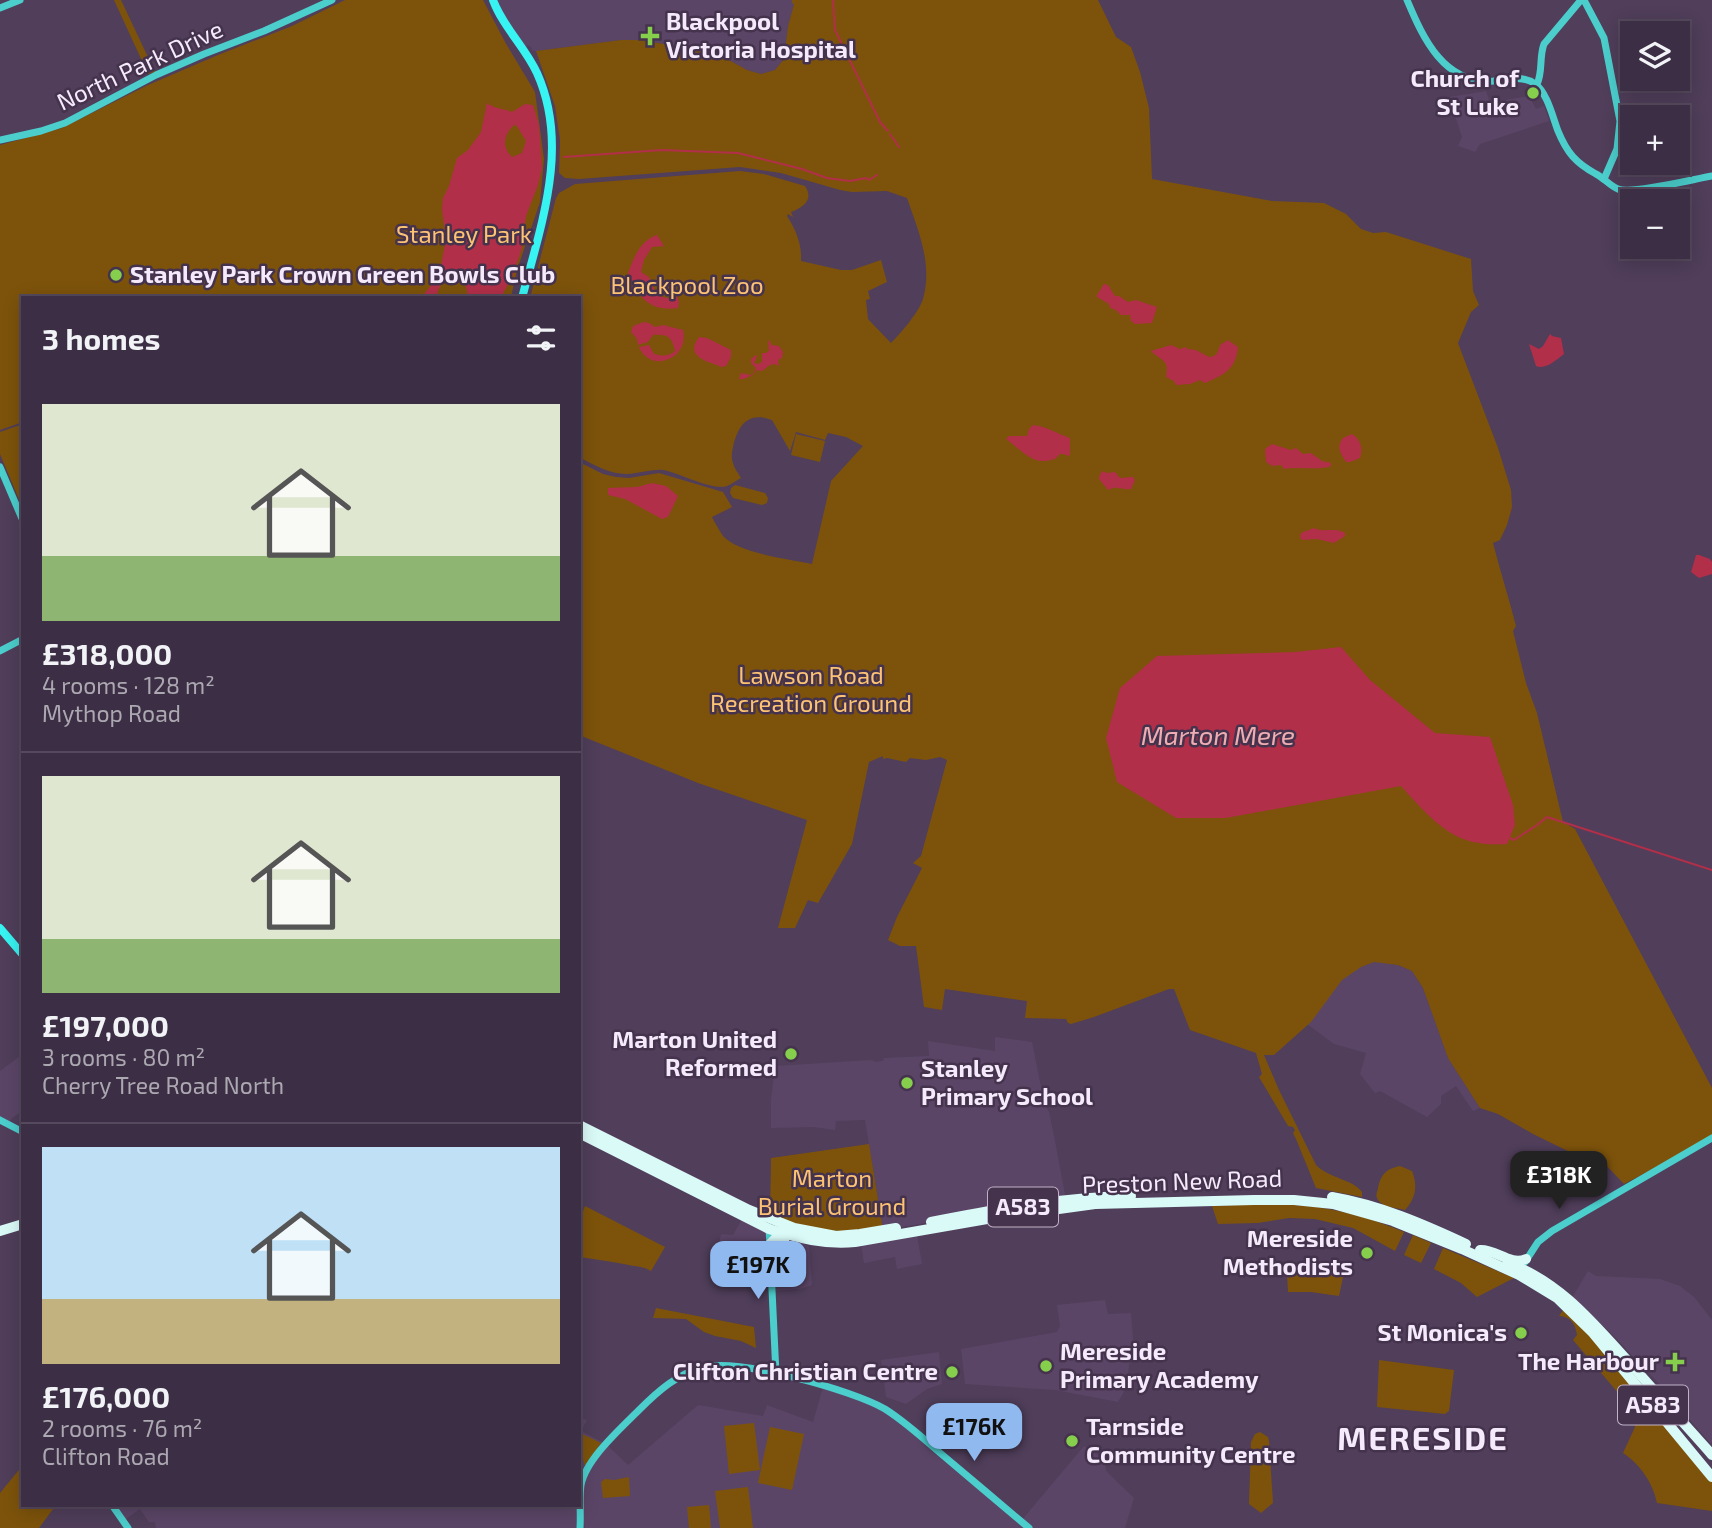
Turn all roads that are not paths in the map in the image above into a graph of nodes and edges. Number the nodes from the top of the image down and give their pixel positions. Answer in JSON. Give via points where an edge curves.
{"nodes":[{"id":1,"x":20,"y":0,"type":"edge"},
{"id":2,"x":332,"y":0,"type":"edge"},
{"id":3,"x":493,"y":0,"type":"edge"},
{"id":4,"x":1407,"y":0,"type":"edge"},
{"id":5,"x":1582,"y":0,"type":"edge"},
{"id":6,"x":0,"y":8,"type":"edge"},
{"id":7,"x":1536,"y":84,"type":"junction"},
{"id":8,"x":0,"y":139,"type":"edge"},
{"id":9,"x":1712,"y":176,"type":"edge"},
{"id":10,"x":1604,"y":178,"type":"junction"},
{"id":11,"x":523,"y":296,"type":"edge"},
{"id":12,"x":0,"y":467,"type":"edge"},
{"id":13,"x":21,"y":516,"type":"edge"},
{"id":14,"x":21,"y":640,"type":"edge"},
{"id":15,"x":0,"y":651,"type":"edge"},
{"id":16,"x":0,"y":928,"type":"edge"},
{"id":17,"x":21,"y":952,"type":"edge"},
{"id":18,"x":0,"y":1120,"type":"edge"},
{"id":19,"x":581,"y":1126,"type":"edge"},
{"id":20,"x":21,"y":1131,"type":"edge"},
{"id":21,"x":581,"y":1134,"type":"edge"},
{"id":22,"x":1712,"y":1138,"type":"edge"},
{"id":23,"x":1366,"y":1208,"type":"junction"},
{"id":24,"x":770,"y":1224,"type":"junction"},
{"id":25,"x":21,"y":1225,"type":"edge"},
{"id":26,"x":0,"y":1231,"type":"edge"},
{"id":27,"x":845,"y":1243,"type":"junction"},
{"id":28,"x":770,"y":1244,"type":"junction"},
{"id":29,"x":1522,"y":1268,"type":"junction"},
{"id":30,"x":777,"y":1359,"type":"junction"},
{"id":31,"x":758,"y":1370,"type":"junction"},
{"id":32,"x":776,"y":1374,"type":"junction"},
{"id":33,"x":790,"y":1377,"type":"junction"},
{"id":34,"x":1712,"y":1455,"type":"edge"},
{"id":35,"x":1712,"y":1477,"type":"edge"},
{"id":36,"x":113,"y":1507,"type":"edge"},
{"id":37,"x":128,"y":1528,"type":"edge"},
{"id":38,"x":582,"y":1528,"type":"edge"},
{"id":39,"x":1029,"y":1528,"type":"edge"}],
"edges":[{"from":1,"to":6,"type":"street"},
{"from":2,"to":8,"type":"street","name":"North Park Drive","via":[[156,75],[58,125]]},
{"from":3,"to":11,"type":"main road","via":[[538,75],[552,141],[551,186]]},
{"from":4,"to":7,"type":"street","via":[[1430,47],[1457,73],[1475,80],[1518,78]]},
{"from":5,"to":7,"type":"street","via":[[1544,44]]},
{"from":5,"to":10,"type":"street","via":[[1604,38],[1620,121],[1616,152]]},
{"from":7,"to":10,"type":"street","via":[[1572,156]]},
{"from":9,"to":10,"type":"street","via":[[1623,191]]},
{"from":12,"to":13,"type":"street"},
{"from":14,"to":15,"type":"street"},
{"from":16,"to":17,"type":"main road"},
{"from":18,"to":20,"type":"street"},
{"from":19,"to":24,"type":"highway","name":"Preston New Road","number":"A583"},
{"from":21,"to":24,"type":"highway","name":"Preston New Road","number":"A583"},
{"from":22,"to":29,"type":"street","via":[[1552,1231],[1538,1242]]},
{"from":23,"to":24,"type":"highway","name":"Preston New Road","number":"A583","via":[[1294,1194],[1102,1196],[860,1234],[836,1236]]},
{"from":23,"to":27,"type":"highway","name":"Preston New Road","number":"A583","via":[[1294,1200],[1102,1203]]},
{"from":23,"to":29,"type":"highway","name":"Preston New Road","number":"A583","via":[[1462,1249]]},
{"from":23,"to":29,"type":"highway","name":"Preston New Road","number":"A583","via":[[1428,1226]]},
{"from":24,"to":27,"type":"highway","name":"Preston New Road","number":"A583","via":[[811,1240]]},
{"from":24,"to":28,"type":"street"},
{"from":25,"to":26,"type":"highway"},
{"from":27,"to":28,"type":"highway","number":"A583","via":[[776,1238]]},
{"from":28,"to":30,"type":"street"},
{"from":29,"to":34,"type":"highway","name":"Preston New Road","number":"A583","via":[[1575,1304]]},
{"from":29,"to":35,"type":"highway","name":"Preston New Road","number":"A583","via":[[1582,1321]]},
{"from":30,"to":31,"type":"street"},
{"from":30,"to":32,"type":"street"},
{"from":30,"to":33,"type":"street"},
{"from":31,"to":32,"type":"street"},
{"from":31,"to":38,"type":"street","via":[[707,1367],[666,1386],[596,1454],[582,1483]]},
{"from":32,"to":33,"type":"street"},
{"from":33,"to":39,"type":"street","via":[[883,1408]]},
{"from":36,"to":37,"type":"street"}]}
